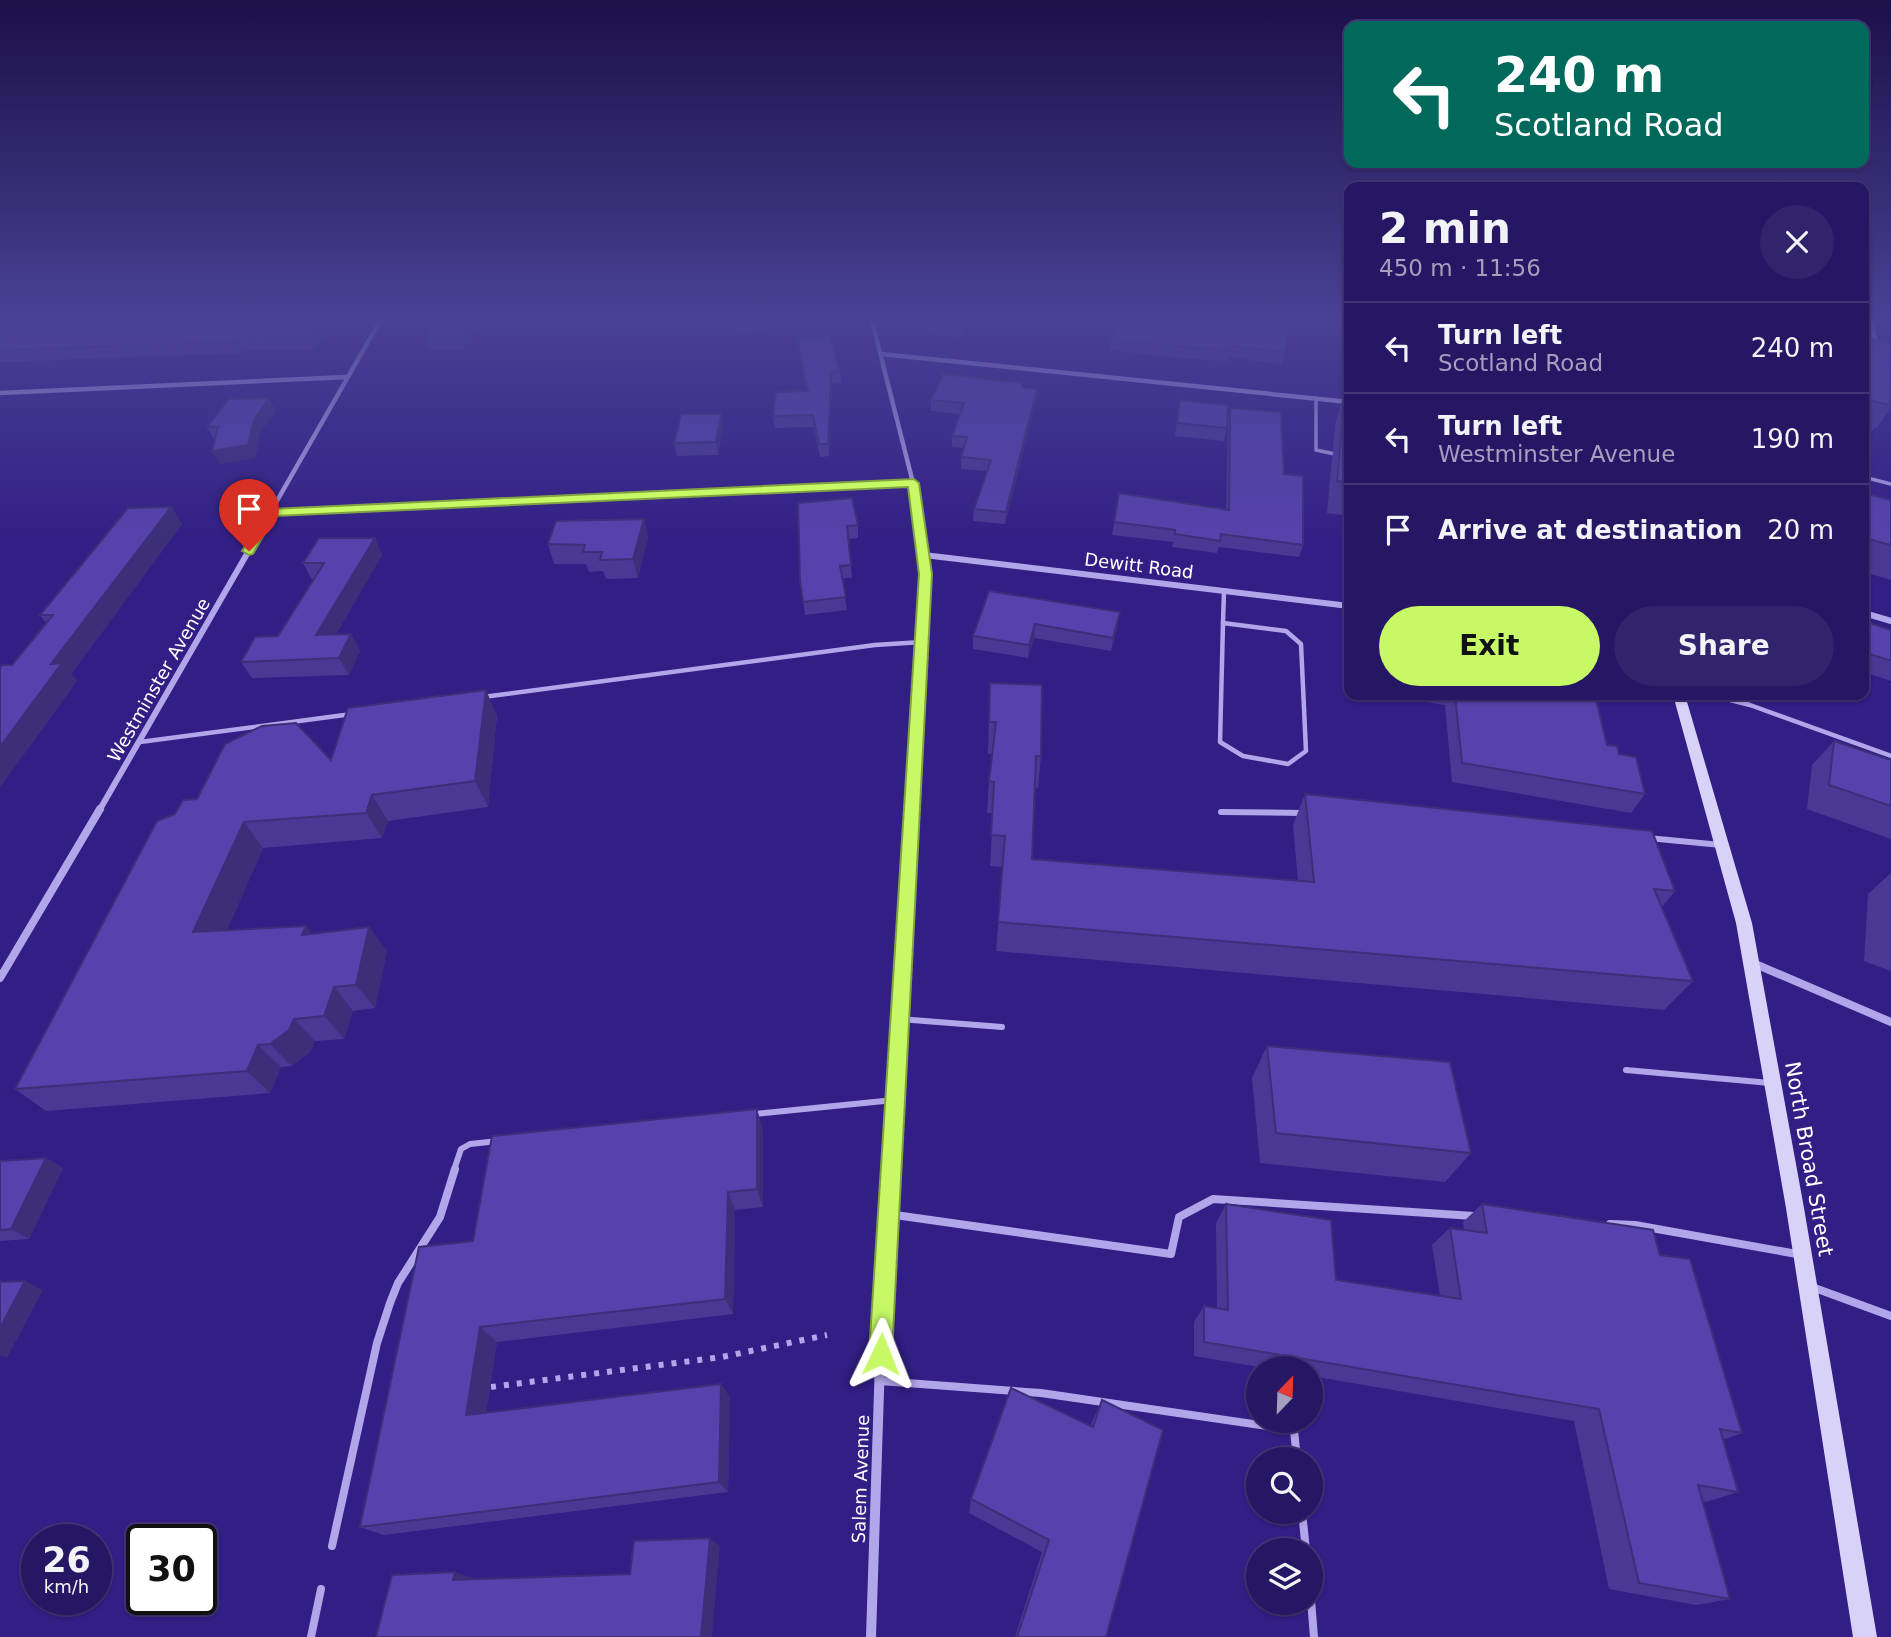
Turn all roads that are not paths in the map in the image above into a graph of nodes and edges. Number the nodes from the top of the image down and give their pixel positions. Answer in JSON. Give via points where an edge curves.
{"nodes":[{"id":1,"x":335,"y":397,"type":"edge"},
{"id":2,"x":892,"y":397,"type":"edge"},
{"id":3,"x":1310,"y":397,"type":"edge"},
{"id":4,"x":1316,"y":398,"type":"junction"},
{"id":5,"x":1344,"y":401,"type":"edge"},
{"id":6,"x":1344,"y":456,"type":"edge"},
{"id":7,"x":1869,"y":478,"type":"edge"},
{"id":8,"x":914,"y":483,"type":"junction"},
{"id":9,"x":1891,"y":484,"type":"edge"},
{"id":10,"x":271,"y":513,"type":"junction"},
{"id":11,"x":924,"y":555,"type":"junction"},
{"id":12,"x":1224,"y":591,"type":"junction"},
{"id":13,"x":1344,"y":605,"type":"edge"},
{"id":14,"x":1869,"y":614,"type":"edge"},
{"id":15,"x":1891,"y":621,"type":"edge"},
{"id":16,"x":1223,"y":623,"type":"junction"},
{"id":17,"x":922,"y":642,"type":"junction"},
{"id":18,"x":477,"y":698,"type":"edge"},
{"id":19,"x":1680,"y":700,"type":"edge"},
{"id":20,"x":1730,"y":700,"type":"edge"},
{"id":21,"x":353,"y":714,"type":"edge"},
{"id":22,"x":140,"y":742,"type":"junction"},
{"id":23,"x":1891,"y":756,"type":"edge"},
{"id":24,"x":1221,"y":811,"type":"dead end"},
{"id":25,"x":1310,"y":813,"type":"edge"},
{"id":26,"x":1639,"y":837,"type":"edge"},
{"id":27,"x":1721,"y":845,"type":"junction"},
{"id":28,"x":1751,"y":962,"type":"junction"},
{"id":29,"x":0,"y":978,"type":"edge"},
{"id":30,"x":899,"y":1019,"type":"junction"},
{"id":31,"x":1891,"y":1023,"type":"edge"},
{"id":32,"x":1002,"y":1027,"type":"dead end"},
{"id":33,"x":1626,"y":1070,"type":"dead end"},
{"id":34,"x":1773,"y":1084,"type":"junction"},
{"id":35,"x":894,"y":1100,"type":"junction"},
{"id":36,"x":746,"y":1115,"type":"edge"},
{"id":37,"x":512,"y":1139,"type":"edge"},
{"id":38,"x":888,"y":1214,"type":"junction"},
{"id":39,"x":1488,"y":1216,"type":"edge"},
{"id":40,"x":1594,"y":1223,"type":"edge"},
{"id":41,"x":1803,"y":1255,"type":"junction"},
{"id":42,"x":1808,"y":1286,"type":"junction"},
{"id":43,"x":1891,"y":1316,"type":"edge"},
{"id":44,"x":880,"y":1381,"type":"junction"},
{"id":45,"x":1296,"y":1447,"type":"edge"},
{"id":46,"x":332,"y":1546,"type":"dead end"},
{"id":47,"x":321,"y":1589,"type":"dead end"},
{"id":48,"x":1312,"y":1615,"type":"edge"},
{"id":49,"x":311,"y":1637,"type":"edge"},
{"id":50,"x":871,"y":1637,"type":"edge"},
{"id":51,"x":1314,"y":1637,"type":"edge"},
{"id":52,"x":1865,"y":1637,"type":"edge"}],
"edges":[{"from":1,"to":10,"type":"street","name":"Westminster Avenue"},
{"from":2,"to":8,"type":"street","name":"Salem Avenue"},
{"from":3,"to":4,"type":"street"},
{"from":4,"to":5,"type":"street"},
{"from":4,"to":6,"type":"lane","via":[[1315,450]]},
{"from":7,"to":9,"type":"lane"},
{"from":8,"to":10,"type":"street"},
{"from":8,"to":11,"type":"street","name":"Salem Avenue"},
{"from":10,"to":22,"type":"street","name":"Westminster Avenue"},
{"from":11,"to":12,"type":"street","name":"Dewitt Road"},
{"from":11,"to":17,"type":"street","name":"Salem Avenue"},
{"from":12,"to":13,"type":"street","name":"Dewitt Road"},
{"from":12,"to":16,"type":"lane"},
{"from":14,"to":15,"type":"street"},
{"from":16,"to":16,"type":"lane","via":[[1220,742],[1243,756],[1288,764],[1306,751],[1301,644],[1286,631]]},
{"from":17,"to":18,"type":"lane"},
{"from":17,"to":30,"type":"street","name":"Salem Avenue"},
{"from":19,"to":27,"type":"main road","name":"North Broad Street"},
{"from":20,"to":23,"type":"lane"},
{"from":21,"to":22,"type":"lane"},
{"from":22,"to":29,"type":"street","name":"Westminster Avenue"},
{"from":24,"to":25,"type":"lane"},
{"from":26,"to":27,"type":"lane"},
{"from":27,"to":28,"type":"main road","name":"North Broad Street"},
{"from":28,"to":31,"type":"street"},
{"from":28,"to":34,"type":"main road","name":"North Broad Street"},
{"from":30,"to":32,"type":"lane"},
{"from":30,"to":35,"type":"street","name":"Salem Avenue"},
{"from":33,"to":34,"type":"lane"},
{"from":34,"to":41,"type":"main road","name":"North Broad Street"},
{"from":35,"to":36,"type":"lane"},
{"from":35,"to":38,"type":"street","name":"Salem Avenue"},
{"from":37,"to":46,"type":"lane","via":[[461,1149],[440,1217],[398,1283],[377,1343]]},
{"from":38,"to":39,"type":"lane","via":[[1171,1254],[1179,1217],[1213,1199]]},
{"from":38,"to":44,"type":"street","name":"Salem Avenue"},
{"from":40,"to":41,"type":"lane","via":[[1634,1225]]},
{"from":41,"to":42,"type":"main road","name":"North Broad Street"},
{"from":42,"to":43,"type":"lane"},
{"from":42,"to":52,"type":"main road","name":"North Broad Street"},
{"from":44,"to":45,"type":"lane","via":[[1041,1393],[1294,1430]]},
{"from":44,"to":50,"type":"street","name":"Salem Avenue"},
{"from":47,"to":49,"type":"lane"},
{"from":48,"to":51,"type":"lane"}]}
